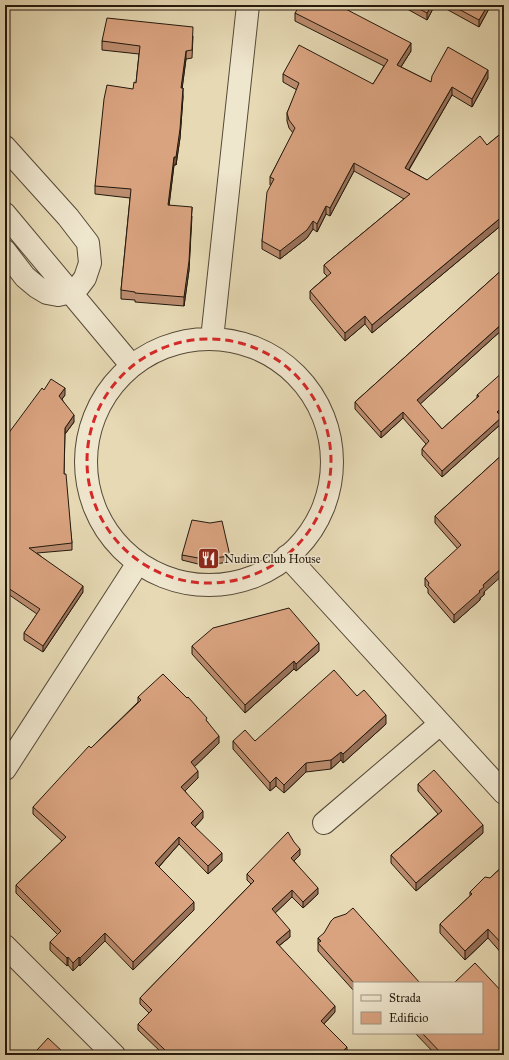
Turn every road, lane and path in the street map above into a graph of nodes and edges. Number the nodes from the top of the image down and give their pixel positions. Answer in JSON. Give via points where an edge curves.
{"nodes":[{"id":1,"x":248,"y":5,"type":"edge"},
{"id":2,"x":5,"y":147,"type":"edge"},
{"id":3,"x":5,"y":214,"type":"edge"},
{"id":4,"x":5,"y":251,"type":"edge"},
{"id":5,"x":71,"y":292,"type":"junction"},
{"id":6,"x":212,"y":339,"type":"junction"},
{"id":7,"x":132,"y":366,"type":"junction"},
{"id":8,"x":287,"y":556,"type":"junction"},
{"id":9,"x":138,"y":563,"type":"junction"},
{"id":10,"x":440,"y":724,"type":"junction"},
{"id":11,"x":5,"y":769,"type":"edge"},
{"id":12,"x":504,"y":793,"type":"edge"},
{"id":13,"x":324,"y":823,"type":"dead end"},
{"id":14,"x":5,"y":946,"type":"edge"},
{"id":15,"x":114,"y":1055,"type":"edge"}],
"edges":[{"from":1,"to":6,"type":"street"},
{"from":2,"to":5,"type":"street","via":[[88,243],[90,263],[85,278]]},
{"from":3,"to":5,"type":"street"},
{"from":4,"to":5,"type":"street","via":[[25,277],[37,287],[47,293],[58,295]]},
{"from":5,"to":7,"type":"street"},
{"from":6,"to":7,"type":"street","via":[[178,343],[146,356]]},
{"from":6,"to":8,"type":"street","via":[[233,341],[273,356],[304,384],[325,421],[332,463],[329,484],[314,524],[302,542]]},
{"from":7,"to":9,"type":"street","via":[[114,384],[100,405],[91,428],[86,453],[87,478],[98,514],[119,546]]},
{"from":8,"to":9,"type":"street","via":[[268,569],[225,584],[180,581],[158,574]]},
{"from":8,"to":10,"type":"street"},
{"from":9,"to":11,"type":"street"},
{"from":10,"to":12,"type":"street"},
{"from":10,"to":13,"type":"street"},
{"from":14,"to":15,"type":"street"}]}
